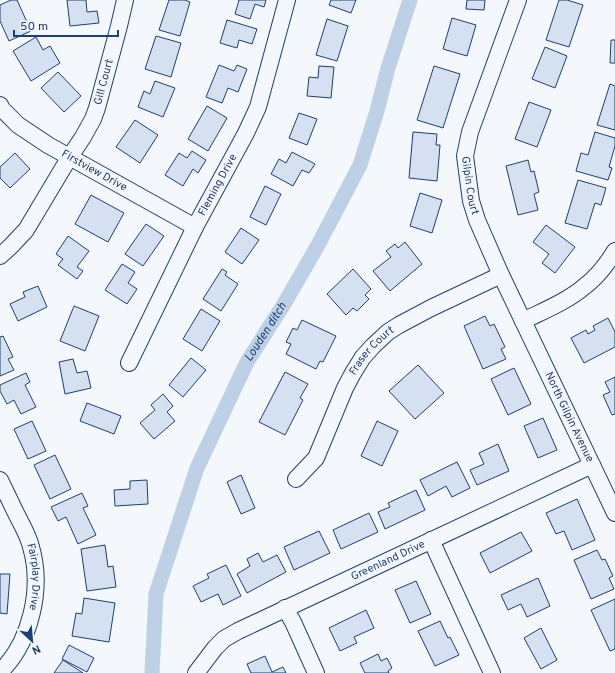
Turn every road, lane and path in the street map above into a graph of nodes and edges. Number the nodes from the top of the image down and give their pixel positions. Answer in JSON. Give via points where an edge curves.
{"nodes":[{"id":1,"x":125,"y":0,"type":"edge"},
{"id":2,"x":287,"y":0,"type":"edge"},
{"id":3,"x":518,"y":0,"type":"edge"},
{"id":4,"x":0,"y":105,"type":"edge"},
{"id":5,"x":70,"y":158,"type":"junction"},
{"id":6,"x":195,"y":227,"type":"junction"},
{"id":7,"x":615,"y":251,"type":"edge"},
{"id":8,"x":0,"y":256,"type":"edge"},
{"id":9,"x":501,"y":275,"type":"junction"},
{"id":10,"x":523,"y":321,"type":"junction"},
{"id":11,"x":129,"y":363,"type":"dead end"},
{"id":12,"x":592,"y":465,"type":"junction"},
{"id":13,"x":296,"y":479,"type":"dead end"},
{"id":14,"x":0,"y":480,"type":"edge"},
{"id":15,"x":615,"y":513,"type":"edge"},
{"id":16,"x":431,"y":540,"type":"junction"},
{"id":17,"x":285,"y":608,"type":"junction"},
{"id":18,"x":0,"y":672,"type":"edge"},
{"id":19,"x":196,"y":673,"type":"edge"},
{"id":20,"x":316,"y":673,"type":"edge"},
{"id":21,"x":492,"y":673,"type":"edge"}],
"edges":[{"from":1,"to":5,"type":"street","name":"Gill Court","via":[[97,108]]},
{"from":2,"to":6,"type":"street","name":"Fleming Drive","via":[[258,108]]},
{"from":3,"to":9,"type":"street","name":"Gilpin Court","via":[[470,132],[465,156],[471,201]]},
{"from":4,"to":5,"type":"street","name":"Firstview Drive","via":[[18,125]]},
{"from":5,"to":6,"type":"street","name":"Firstview Drive"},
{"from":5,"to":8,"type":"street","name":"Gill Court","via":[[26,230]]},
{"from":6,"to":11,"type":"street","name":"Fleming Drive"},
{"from":7,"to":10,"type":"street","via":[[585,287]]},
{"from":9,"to":10,"type":"street","name":"Gilpin Court"},
{"from":9,"to":13,"type":"street","name":"Fraser Court","via":[[399,325],[373,346],[345,388],[316,458]]},
{"from":10,"to":12,"type":"street","name":"North Gilpin Avenue"},
{"from":12,"to":15,"type":"street","name":"North Gilpin Avenue"},
{"from":12,"to":16,"type":"street","name":"Greenland Drive"},
{"from":14,"to":18,"type":"street","name":"Fairplay Drive","via":[[31,546],[36,590],[27,629],[7,666]]},
{"from":16,"to":17,"type":"street","name":"Greenland Drive"},
{"from":16,"to":21,"type":"street"},
{"from":17,"to":19,"type":"street","name":"Greenland Drive","via":[[224,639]]},
{"from":17,"to":20,"type":"street"}]}
